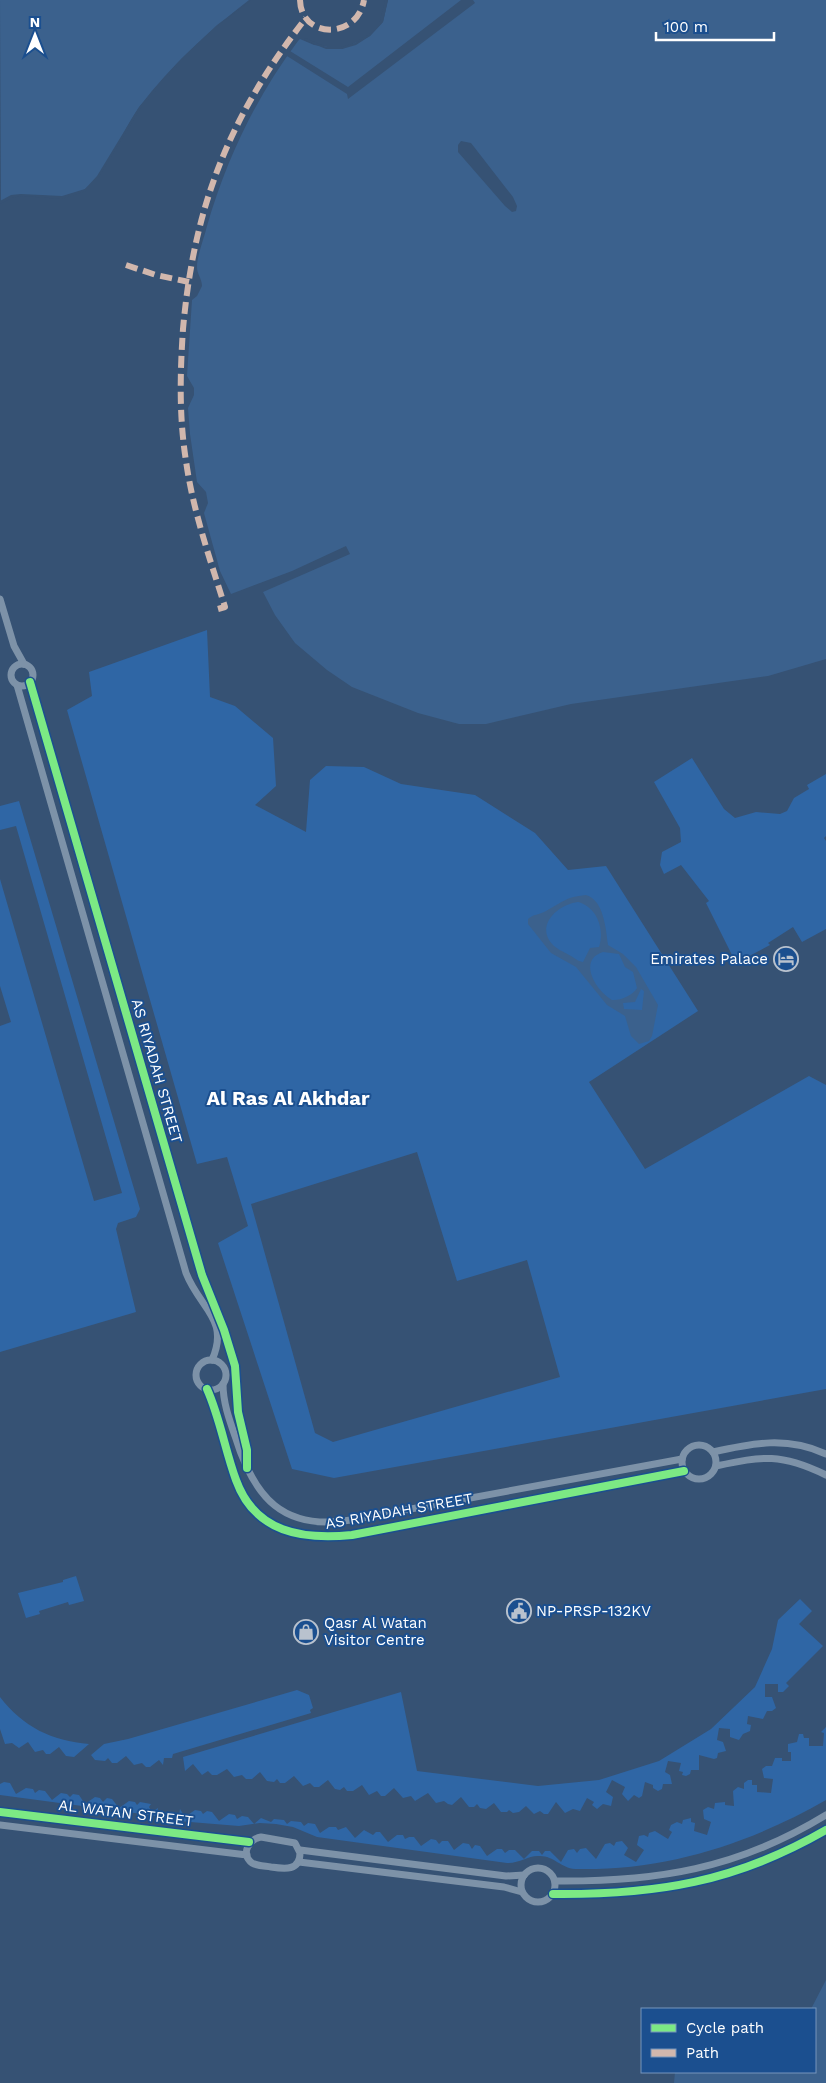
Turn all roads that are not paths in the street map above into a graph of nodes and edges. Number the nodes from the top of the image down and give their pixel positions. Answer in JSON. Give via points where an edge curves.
{"nodes":[{"id":1,"x":0,"y":599,"type":"edge"},
{"id":2,"x":14,"y":646,"type":"junction"},
{"id":3,"x":24,"y":664,"type":"junction"},
{"id":4,"x":14,"y":667,"type":"junction"},
{"id":5,"x":30,"y":682,"type":"junction"},
{"id":6,"x":17,"y":685,"type":"junction"},
{"id":7,"x":212,"y":1360,"type":"junction"},
{"id":8,"x":224,"y":1384,"type":"junction"},
{"id":9,"x":207,"y":1389,"type":"junction"},
{"id":10,"x":713,"y":1452,"type":"junction"},
{"id":11,"x":826,"y":1454,"type":"edge"},
{"id":12,"x":682,"y":1459,"type":"junction"},
{"id":13,"x":716,"y":1466,"type":"junction"},
{"id":14,"x":247,"y":1468,"type":"junction"},
{"id":15,"x":684,"y":1471,"type":"junction"},
{"id":16,"x":826,"y":1475,"type":"edge"},
{"id":17,"x":0,"y":1812,"type":"edge"},
{"id":18,"x":826,"y":1815,"type":"edge"},
{"id":19,"x":0,"y":1824,"type":"edge"},
{"id":20,"x":826,"y":1830,"type":"edge"},
{"id":21,"x":250,"y":1842,"type":"junction"},
{"id":22,"x":300,"y":1850,"type":"junction"},
{"id":23,"x":246,"y":1855,"type":"junction"},
{"id":24,"x":299,"y":1862,"type":"junction"},
{"id":25,"x":524,"y":1875,"type":"junction"},
{"id":26,"x":555,"y":1881,"type":"junction"},
{"id":27,"x":522,"y":1892,"type":"junction"},
{"id":28,"x":554,"y":1894,"type":"junction"}],
"edges":[{"from":1,"to":2,"type":"street"},
{"from":2,"to":3,"type":"street"},
{"from":2,"to":4,"type":"street"},
{"from":3,"to":4,"type":"street"},
{"from":3,"to":5,"type":"street","via":[[32,670]]},
{"from":4,"to":6,"type":"street","via":[[11,677]]},
{"from":5,"to":6,"type":"street"},
{"from":5,"to":14,"type":"street","name":"AS RIYADAH STREET","via":[[202,1275],[235,1366]]},
{"from":6,"to":7,"type":"street","name":"AS RIYADAH STREET","via":[[186,1273],[218,1331],[218,1346]]},
{"from":7,"to":8,"type":"street","via":[[221,1363],[226,1371]]},
{"from":7,"to":9,"type":"street","via":[[202,1364],[197,1372],[198,1381]]},
{"from":8,"to":9,"type":"street","via":[[214,1390]]},
{"from":8,"to":14,"type":"street","name":"AS RIYADAH STREET","via":[[226,1408]]},
{"from":9,"to":15,"type":"street","name":"AS RIYADAH STREET","via":[[237,1482],[246,1498],[257,1513],[272,1524],[304,1537],[352,1535]]},
{"from":10,"to":11,"type":"street","via":[[774,1442],[799,1444]]},
{"from":10,"to":12,"type":"street","via":[[697,1445],[686,1451]]},
{"from":10,"to":13,"type":"street"},
{"from":12,"to":14,"type":"street","name":"AS RIYADAH STREET","via":[[360,1519],[322,1523],[293,1517],[276,1507],[263,1494]]},
{"from":12,"to":15,"type":"street"},
{"from":13,"to":15,"type":"street","via":[[710,1476],[701,1480],[692,1479]]},
{"from":13,"to":16,"type":"street","via":[[772,1457],[797,1462]]},
{"from":17,"to":21,"type":"street","name":"AL WATAN STREET"},
{"from":18,"to":26,"type":"street","via":[[760,1848],[686,1871],[620,1881]]},
{"from":19,"to":23,"type":"street","name":"AL WATAN STREET"},
{"from":20,"to":28,"type":"street","via":[[758,1864],[679,1886],[621,1894]]},
{"from":21,"to":22,"type":"street","name":"AL WATAN STREET","via":[[261,1837],[288,1840]]},
{"from":21,"to":23,"type":"street"},
{"from":22,"to":24,"type":"street"},
{"from":22,"to":25,"type":"street","via":[[506,1876]]},
{"from":23,"to":24,"type":"street","via":[[254,1864],[285,1869]]},
{"from":24,"to":27,"type":"street"},
{"from":25,"to":26,"type":"street","via":[[531,1870],[543,1869],[551,1873]]},
{"from":25,"to":27,"type":"street"},
{"from":26,"to":28,"type":"street"},
{"from":27,"to":28,"type":"street","via":[[528,1900],[537,1903]]}]}
